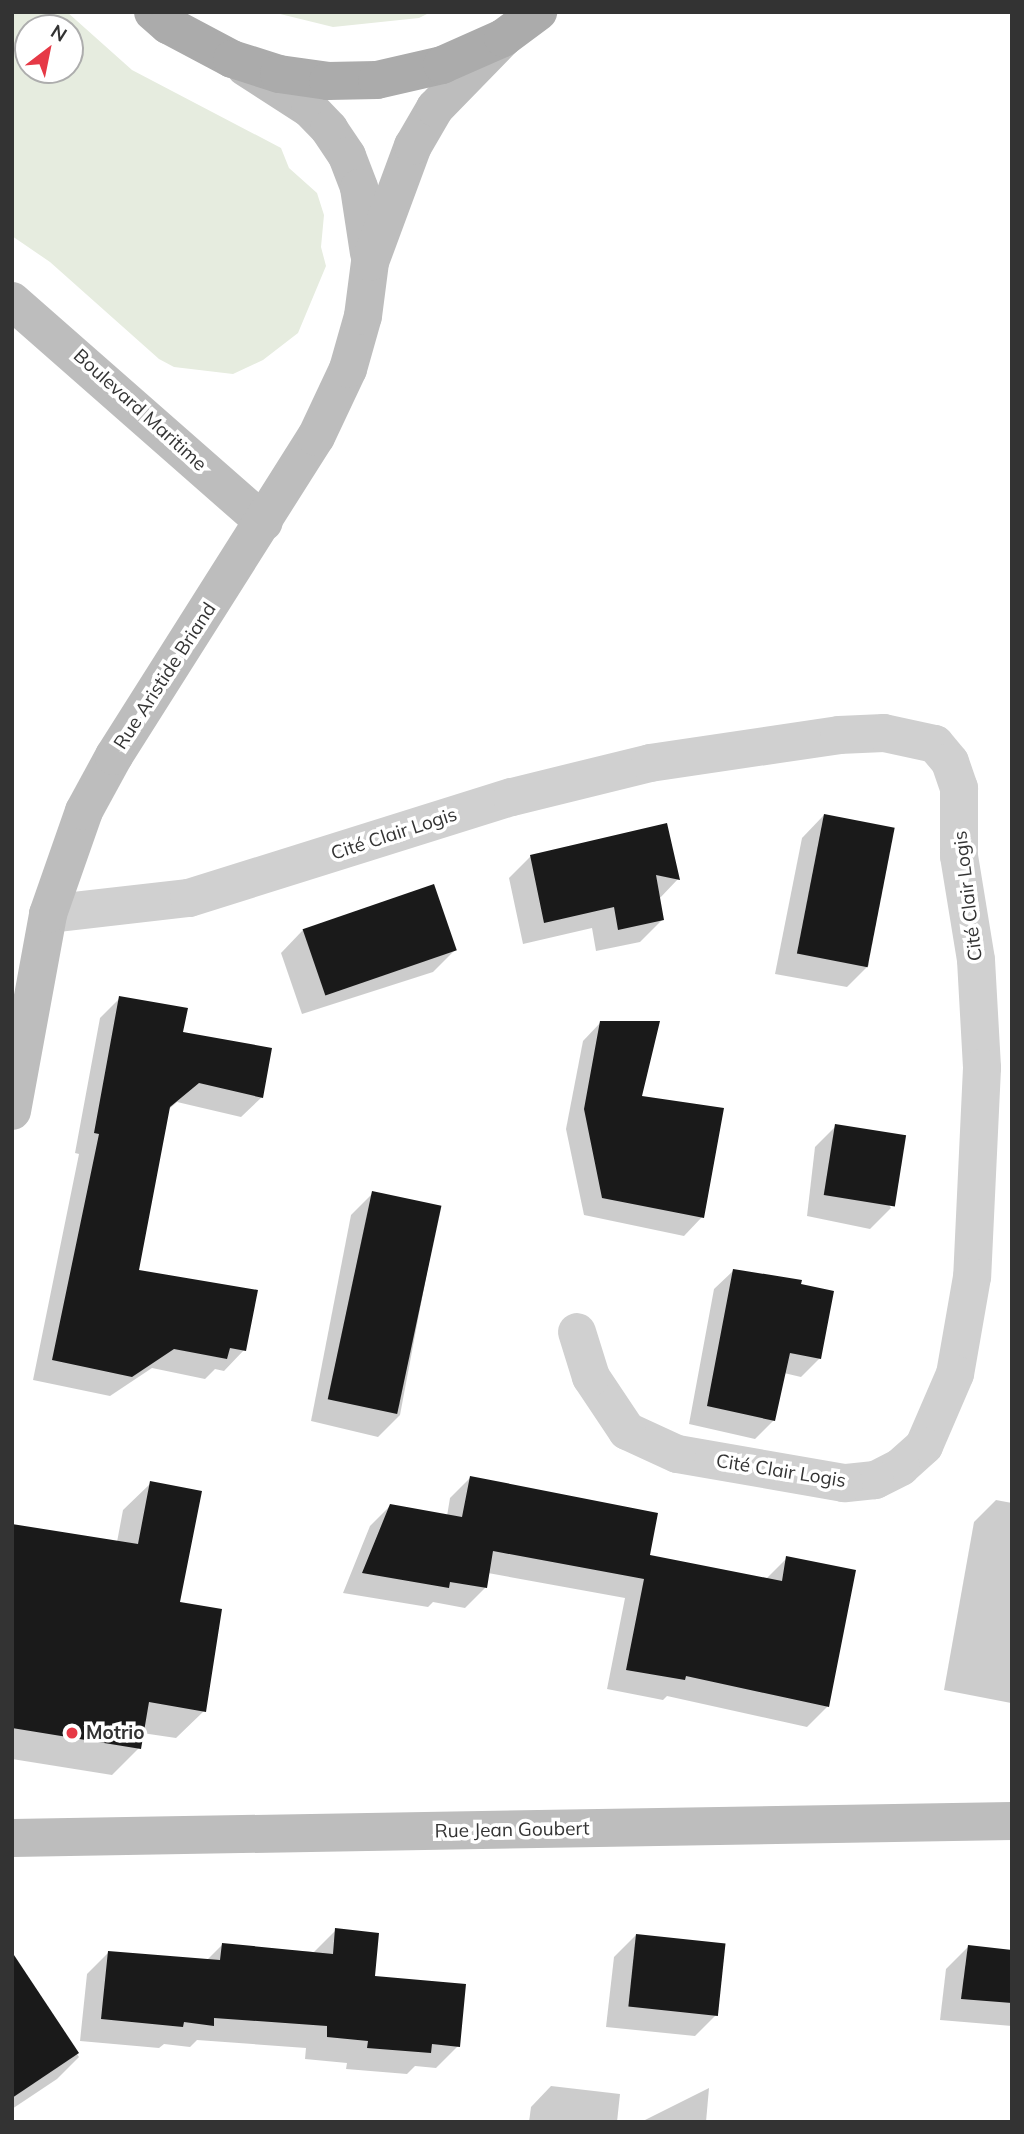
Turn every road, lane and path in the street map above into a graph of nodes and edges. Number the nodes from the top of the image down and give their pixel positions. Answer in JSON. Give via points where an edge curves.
{"nodes":[{"id":1,"x":153,"y":12,"type":"edge"},
{"id":2,"x":538,"y":12,"type":"edge"},
{"id":3,"x":503,"y":38,"type":"junction"},
{"id":4,"x":232,"y":59,"type":"junction"},
{"id":5,"x":370,"y":262,"type":"junction"},
{"id":6,"x":12,"y":301,"type":"edge"},
{"id":7,"x":264,"y":522,"type":"junction"},
{"id":8,"x":48,"y":914,"type":"junction"},
{"id":9,"x":12,"y":1111,"type":"edge"},
{"id":10,"x":577,"y":1332,"type":"dead end"},
{"id":11,"x":1012,"y":1821,"type":"edge"},
{"id":12,"x":12,"y":1838,"type":"edge"}],
"edges":[{"from":1,"to":4,"type":"main road","via":[[168,25]]},
{"from":2,"to":3,"type":"main road"},
{"from":3,"to":4,"type":"main road","via":[[442,65],[377,80],[291,76]]},
{"from":3,"to":5,"type":"main road","name":"Rue Aristide Briand","via":[[435,108],[396,183]]},
{"from":4,"to":5,"type":"main road","name":"Rue Aristide Briand","via":[[280,87],[329,129],[347,156],[359,188]]},
{"from":5,"to":7,"type":"main road","name":"Rue Aristide Briand","via":[[363,316],[348,369],[316,437]]},
{"from":6,"to":7,"type":"main road","name":"Boulevard Maritime"},
{"from":7,"to":8,"type":"main road","name":"Rue Aristide Briand","via":[[114,757],[69,846]]},
{"from":8,"to":9,"type":"main road","name":"Rue Aristide Briand"},
{"from":8,"to":10,"type":"street","name":"Cité Clair Logis","via":[[189,898],[512,797],[650,763],[839,735],[884,733],[935,744],[950,762],[959,788],[959,856],[976,960],[982,1068],[972,1277],[955,1374],[924,1446],[901,1467],[875,1480],[844,1483],[677,1454],[627,1431],[591,1377]]},
{"from":11,"to":12,"type":"main road","name":"Rue Jean Goubert"}]}
